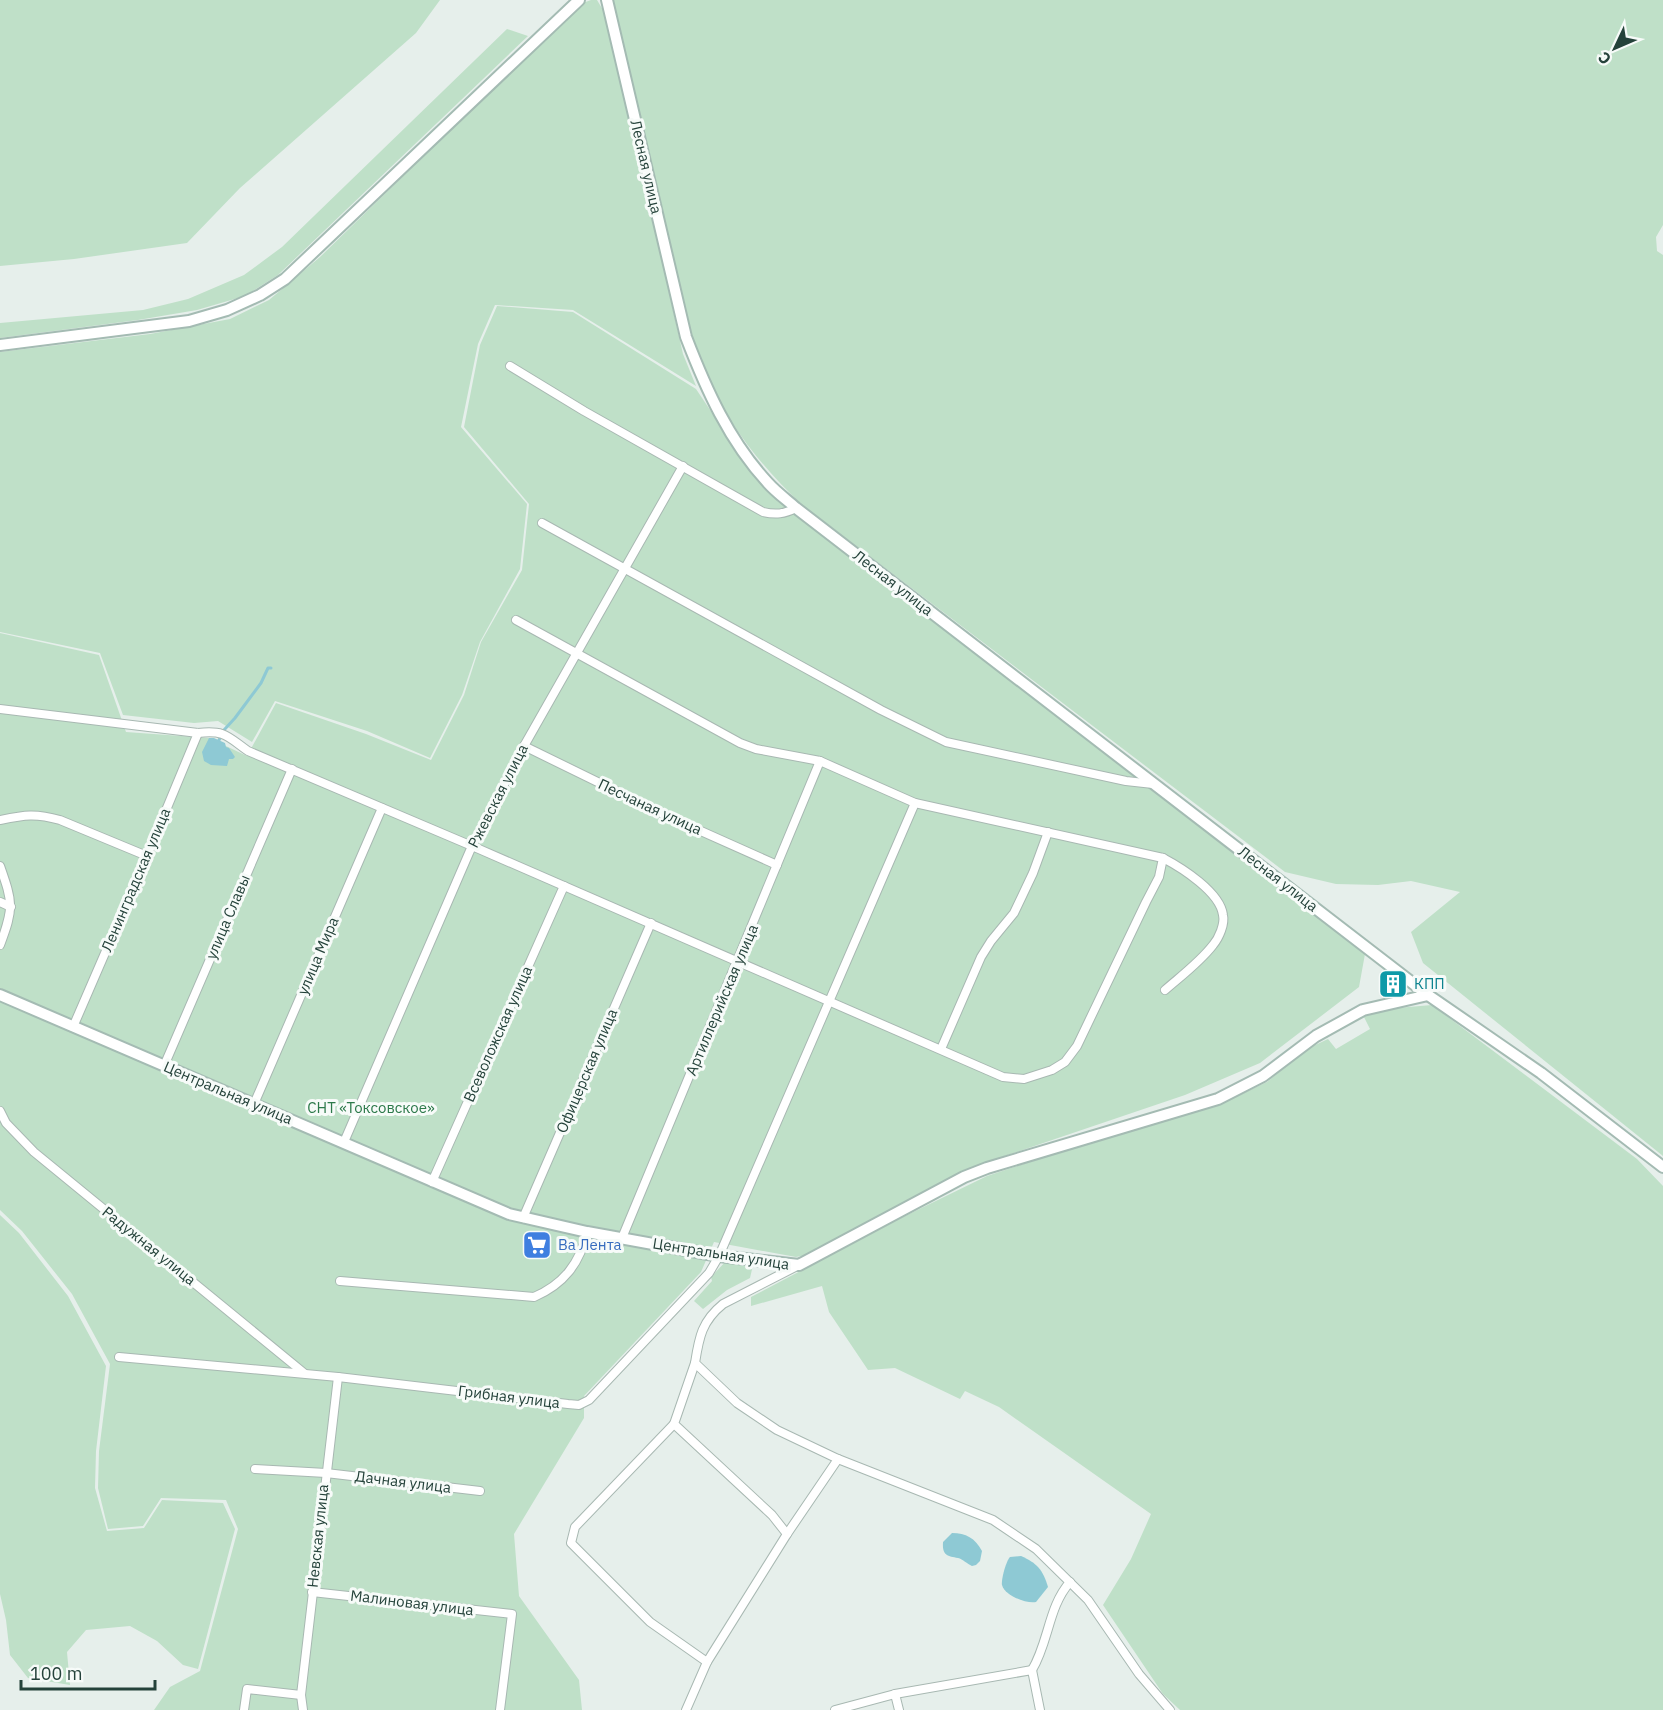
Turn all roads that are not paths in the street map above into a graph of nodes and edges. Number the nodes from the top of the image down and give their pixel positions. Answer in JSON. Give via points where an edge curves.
{"nodes":[{"id":1,"x":579,"y":0,"type":"edge"},
{"id":2,"x":607,"y":0,"type":"edge"},
{"id":3,"x":0,"y":345,"type":"edge"},
{"id":4,"x":510,"y":366,"type":"dead end"},
{"id":5,"x":683,"y":466,"type":"junction"},
{"id":6,"x":796,"y":508,"type":"junction"},
{"id":7,"x":542,"y":524,"type":"dead end"},
{"id":8,"x":624,"y":569,"type":"junction"},
{"id":9,"x":516,"y":620,"type":"dead end"},
{"id":10,"x":578,"y":654,"type":"junction"},
{"id":11,"x":0,"y":710,"type":"edge"},
{"id":12,"x":198,"y":733,"type":"junction"},
{"id":13,"x":524,"y":746,"type":"junction"},
{"id":14,"x":820,"y":761,"type":"junction"},
{"id":15,"x":292,"y":769,"type":"junction"},
{"id":16,"x":1154,"y":785,"type":"junction"},
{"id":17,"x":915,"y":803,"type":"junction"},
{"id":18,"x":382,"y":808,"type":"junction"},
{"id":19,"x":0,"y":820,"type":"edge"},
{"id":20,"x":1048,"y":832,"type":"junction"},
{"id":21,"x":472,"y":846,"type":"junction"},
{"id":22,"x":147,"y":856,"type":"junction"},
{"id":23,"x":1163,"y":858,"type":"junction"},
{"id":24,"x":777,"y":865,"type":"junction"},
{"id":25,"x":0,"y":866,"type":"edge"},
{"id":26,"x":564,"y":886,"type":"junction"},
{"id":27,"x":0,"y":902,"type":"edge"},
{"id":28,"x":11,"y":907,"type":"junction"},
{"id":29,"x":651,"y":923,"type":"junction"},
{"id":30,"x":0,"y":945,"type":"edge"},
{"id":31,"x":738,"y":961,"type":"junction"},
{"id":32,"x":1165,"y":990,"type":"dead end"},
{"id":33,"x":0,"y":995,"type":"edge"},
{"id":34,"x":1428,"y":995,"type":"junction"},
{"id":35,"x":829,"y":1001,"type":"junction"},
{"id":36,"x":73,"y":1027,"type":"junction"},
{"id":37,"x":941,"y":1049,"type":"junction"},
{"id":38,"x":164,"y":1066,"type":"junction"},
{"id":39,"x":254,"y":1104,"type":"junction"},
{"id":40,"x":0,"y":1112,"type":"edge"},
{"id":41,"x":344,"y":1142,"type":"junction"},
{"id":42,"x":1663,"y":1167,"type":"edge"},
{"id":43,"x":432,"y":1182,"type":"junction"},
{"id":44,"x":523,"y":1218,"type":"junction"},
{"id":45,"x":587,"y":1232,"type":"junction"},
{"id":46,"x":622,"y":1238,"type":"junction"},
{"id":47,"x":719,"y":1256,"type":"junction"},
{"id":48,"x":799,"y":1265,"type":"junction"},
{"id":49,"x":340,"y":1281,"type":"dead end"},
{"id":50,"x":119,"y":1356,"type":"dead end"},
{"id":51,"x":695,"y":1363,"type":"junction"},
{"id":52,"x":306,"y":1374,"type":"junction"},
{"id":53,"x":338,"y":1377,"type":"junction"},
{"id":54,"x":674,"y":1424,"type":"junction"},
{"id":55,"x":838,"y":1460,"type":"junction"},
{"id":56,"x":255,"y":1469,"type":"dead end"},
{"id":57,"x":326,"y":1473,"type":"junction"},
{"id":58,"x":480,"y":1491,"type":"dead end"},
{"id":59,"x":787,"y":1534,"type":"junction"},
{"id":60,"x":1070,"y":1582,"type":"junction"},
{"id":61,"x":312,"y":1592,"type":"junction"},
{"id":62,"x":706,"y":1662,"type":"junction"},
{"id":63,"x":1032,"y":1670,"type":"junction"},
{"id":64,"x":895,"y":1694,"type":"junction"},
{"id":65,"x":301,"y":1695,"type":"junction"},
{"id":66,"x":244,"y":1710,"type":"edge"},
{"id":67,"x":303,"y":1710,"type":"edge"},
{"id":68,"x":500,"y":1710,"type":"edge"},
{"id":69,"x":686,"y":1710,"type":"edge"},
{"id":70,"x":835,"y":1710,"type":"edge"},
{"id":71,"x":899,"y":1710,"type":"edge"},
{"id":72,"x":1040,"y":1710,"type":"edge"},
{"id":73,"x":1170,"y":1710,"type":"edge"}],
"edges":[{"from":1,"to":3,"type":"street","via":[[285,279],[260,295],[189,321]]},
{"from":2,"to":6,"type":"street","name":"Лесная улица","via":[[686,337],[724,423],[768,483]]},
{"from":4,"to":5,"type":"street"},
{"from":5,"to":6,"type":"street","via":[[763,512],[775,515]]},
{"from":5,"to":8,"type":"street","name":"Ржевская улица"},
{"from":6,"to":16,"type":"street","name":"Лесная улица"},
{"from":7,"to":8,"type":"street"},
{"from":8,"to":10,"type":"street","name":"Ржевская улица"},
{"from":8,"to":16,"type":"street","via":[[946,742]]},
{"from":9,"to":10,"type":"street"},
{"from":10,"to":13,"type":"street","name":"Ржевская улица"},
{"from":10,"to":14,"type":"street","via":[[740,743]]},
{"from":11,"to":12,"type":"street"},
{"from":12,"to":15,"type":"street","via":[[223,733],[248,751]]},
{"from":12,"to":22,"type":"street","name":"Ленинградская улица"},
{"from":13,"to":21,"type":"street","name":"Ржевская улица"},
{"from":13,"to":24,"type":"street","name":"Песчаная улица"},
{"from":14,"to":17,"type":"street"},
{"from":14,"to":24,"type":"street","name":"Артиллерийская улица"},
{"from":15,"to":18,"type":"street"},
{"from":15,"to":38,"type":"street","name":"улица Славы"},
{"from":16,"to":34,"type":"street","name":"Лесная улица"},
{"from":17,"to":20,"type":"street"},
{"from":17,"to":35,"type":"street"},
{"from":18,"to":21,"type":"street"},
{"from":18,"to":39,"type":"street","name":"улица Мира"},
{"from":19,"to":22,"type":"street","via":[[27,814],[45,816]]},
{"from":20,"to":23,"type":"street"},
{"from":20,"to":37,"type":"street","via":[[1014,913],[981,957]]},
{"from":21,"to":26,"type":"street"},
{"from":21,"to":41,"type":"street","name":"Ржевская улица"},
{"from":22,"to":36,"type":"street","name":"Ленинградская улица"},
{"from":23,"to":32,"type":"street","via":[[1200,882],[1216,899],[1223,915],[1215,943]]},
{"from":23,"to":37,"type":"street","via":[[1159,877],[1077,1046],[1065,1062],[1024,1079],[1003,1077]]},
{"from":24,"to":31,"type":"street","name":"Артиллерийская улица"},
{"from":25,"to":28,"type":"street"},
{"from":26,"to":29,"type":"street"},
{"from":26,"to":43,"type":"street","name":"Всеволожская улица"},
{"from":27,"to":28,"type":"street"},
{"from":28,"to":30,"type":"street"},
{"from":29,"to":31,"type":"street"},
{"from":29,"to":44,"type":"street","name":"Офицерская улица"},
{"from":31,"to":35,"type":"street"},
{"from":31,"to":46,"type":"street","name":"Артиллерийская улица"},
{"from":33,"to":36,"type":"street","name":"Центральная улица"},
{"from":34,"to":42,"type":"street","name":"Лесная улица","via":[[1541,1073]]},
{"from":34,"to":48,"type":"street","name":"Центральная улица","via":[[1363,1010],[1316,1036],[1263,1076],[1218,1099],[964,1177]]},
{"from":35,"to":37,"type":"street"},
{"from":35,"to":47,"type":"street"},
{"from":36,"to":38,"type":"street","name":"Центральная улица"},
{"from":38,"to":39,"type":"street","name":"Центральная улица"},
{"from":39,"to":41,"type":"street","name":"Центральная улица"},
{"from":40,"to":52,"type":"street","name":"Радужная улица","via":[[34,1152]]},
{"from":41,"to":43,"type":"street","name":"Центральная улица"},
{"from":43,"to":44,"type":"street","name":"Центральная улица"},
{"from":44,"to":45,"type":"street","name":"Центральная улица"},
{"from":45,"to":46,"type":"street","name":"Центральная улица"},
{"from":45,"to":49,"type":"street","via":[[576,1263],[550,1290],[534,1297]]},
{"from":46,"to":47,"type":"street","name":"Центральная улица"},
{"from":47,"to":48,"type":"street","name":"Центральная улица"},
{"from":47,"to":53,"type":"street","name":"Грибная улица","via":[[709,1273],[589,1400],[579,1405]]},
{"from":48,"to":51,"type":"street","via":[[714,1312],[701,1334]]},
{"from":50,"to":52,"type":"street","name":"Грибная улица"},
{"from":51,"to":54,"type":"street"},
{"from":51,"to":55,"type":"street","via":[[738,1403],[777,1430]]},
{"from":52,"to":53,"type":"street","name":"Грибная улица"},
{"from":53,"to":57,"type":"street","name":"Невская улица"},
{"from":54,"to":59,"type":"street","via":[[772,1515]]},
{"from":54,"to":62,"type":"street","via":[[575,1527],[571,1543],[650,1622]]},
{"from":55,"to":59,"type":"street"},
{"from":55,"to":60,"type":"street","via":[[993,1520],[1036,1549]]},
{"from":56,"to":57,"type":"street","name":"Дачная улица"},
{"from":57,"to":58,"type":"street","name":"Дачная улица"},
{"from":57,"to":61,"type":"street","name":"Невская улица"},
{"from":59,"to":62,"type":"street"},
{"from":60,"to":63,"type":"street","via":[[1059,1597]]},
{"from":60,"to":73,"type":"street","via":[[1088,1600],[1139,1674]]},
{"from":61,"to":65,"type":"street","name":"Невская улица"},
{"from":61,"to":68,"type":"street","name":"Малиновая улица","via":[[512,1614]]},
{"from":62,"to":69,"type":"street"},
{"from":63,"to":64,"type":"street"},
{"from":63,"to":72,"type":"street"},
{"from":64,"to":70,"type":"street"},
{"from":64,"to":71,"type":"street"},
{"from":65,"to":66,"type":"street","via":[[247,1689]]},
{"from":65,"to":67,"type":"street","name":"Невская улица"}]}
